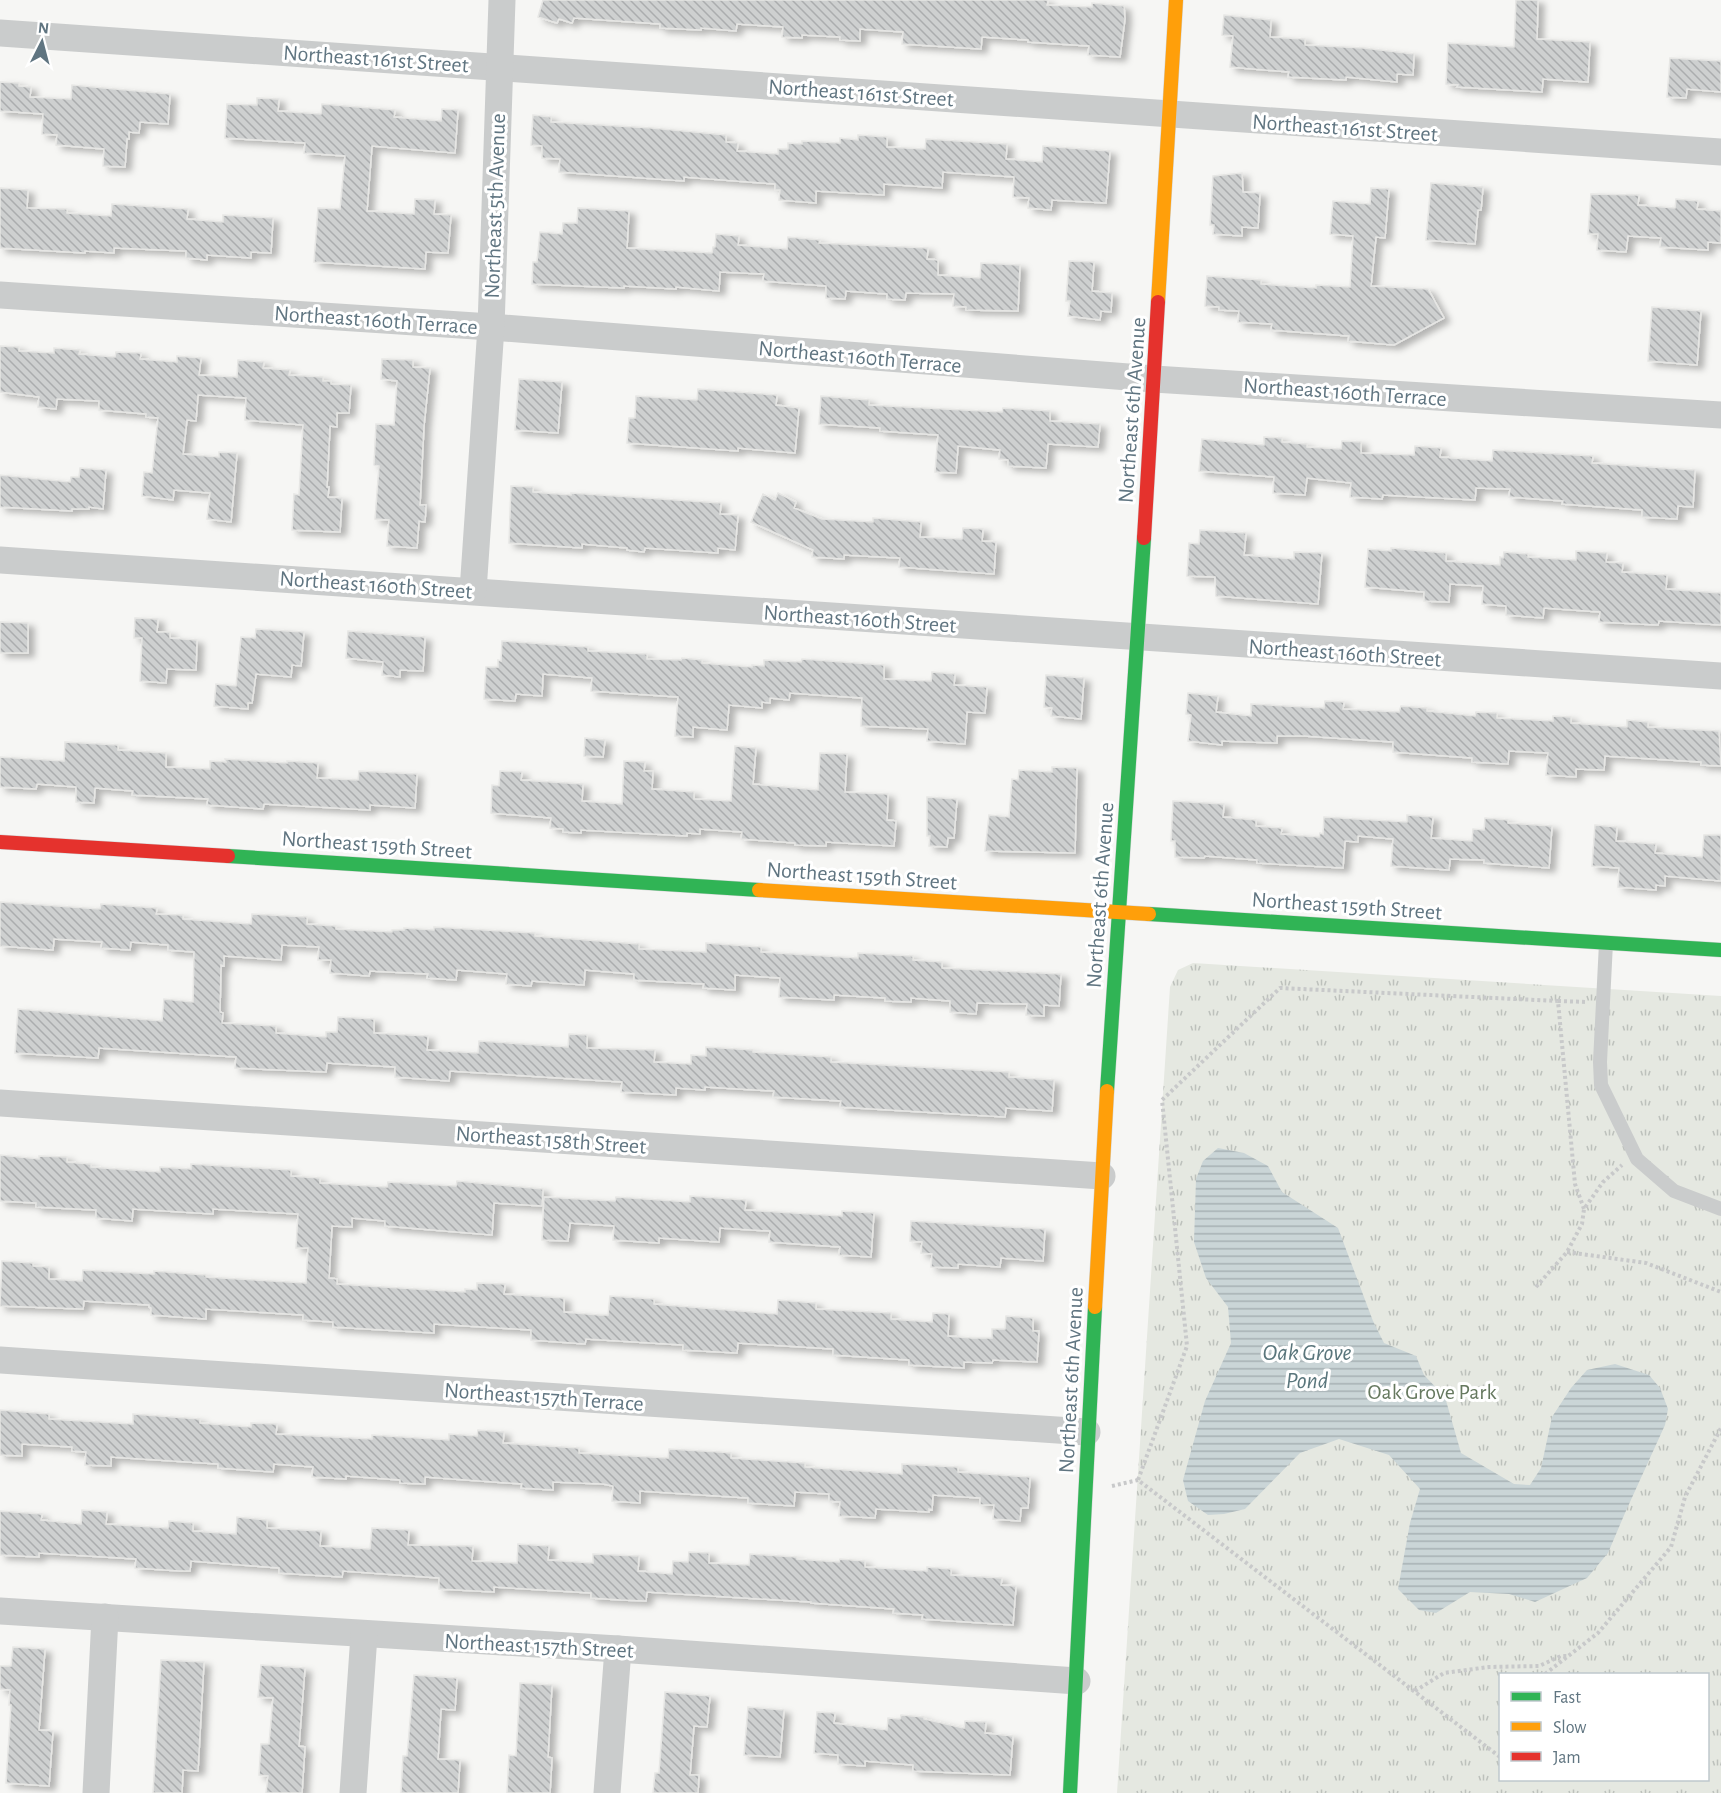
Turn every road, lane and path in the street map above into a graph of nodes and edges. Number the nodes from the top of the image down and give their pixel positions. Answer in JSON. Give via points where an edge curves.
{"nodes":[{"id":1,"x":502,"y":0,"type":"edge"},
{"id":2,"x":1176,"y":0,"type":"edge"},
{"id":3,"x":0,"y":33,"type":"edge"},
{"id":4,"x":498,"y":66,"type":"junction"},
{"id":5,"x":1169,"y":115,"type":"junction"},
{"id":6,"x":1721,"y":152,"type":"edge"},
{"id":7,"x":0,"y":295,"type":"edge"},
{"id":8,"x":491,"y":327,"type":"junction"},
{"id":9,"x":1154,"y":379,"type":"junction"},
{"id":10,"x":1721,"y":415,"type":"edge"},
{"id":11,"x":0,"y":560,"type":"edge"},
{"id":12,"x":472,"y":591,"type":"junction"},
{"id":13,"x":1138,"y":638,"type":"junction"},
{"id":14,"x":1721,"y":676,"type":"edge"},
{"id":15,"x":0,"y":842,"type":"edge"},
{"id":16,"x":1118,"y":912,"type":"junction"},
{"id":17,"x":1606,"y":943,"type":"junction"},
{"id":18,"x":1721,"y":950,"type":"edge"},
{"id":19,"x":1558,"y":1001,"type":"junction"},
{"id":20,"x":1603,"y":1002,"type":"junction"},
{"id":21,"x":0,"y":1103,"type":"edge"},
{"id":22,"x":1634,"y":1153,"type":"junction"},
{"id":23,"x":1102,"y":1176,"type":"junction"},
{"id":24,"x":1584,"y":1209,"type":"junction"},
{"id":25,"x":1721,"y":1209,"type":"edge"},
{"id":26,"x":1568,"y":1252,"type":"junction"},
{"id":27,"x":1536,"y":1287,"type":"dead end"},
{"id":28,"x":1721,"y":1292,"type":"edge"},
{"id":29,"x":0,"y":1360,"type":"edge"},
{"id":30,"x":1721,"y":1428,"type":"edge"},
{"id":31,"x":1087,"y":1432,"type":"junction"},
{"id":32,"x":0,"y":1611,"type":"edge"},
{"id":33,"x":105,"y":1617,"type":"junction"},
{"id":34,"x":364,"y":1635,"type":"junction"},
{"id":35,"x":618,"y":1649,"type":"junction"},
{"id":36,"x":1569,"y":1656,"type":"junction"},
{"id":37,"x":1546,"y":1673,"type":"edge"},
{"id":38,"x":1077,"y":1681,"type":"junction"},
{"id":39,"x":1415,"y":1691,"type":"junction"},
{"id":40,"x":1499,"y":1756,"type":"edge"},
{"id":41,"x":96,"y":1793,"type":"edge"},
{"id":42,"x":353,"y":1793,"type":"edge"},
{"id":43,"x":607,"y":1793,"type":"edge"},
{"id":44,"x":1070,"y":1793,"type":"edge"}],
"edges":[{"from":1,"to":4,"type":"street","name":"Northeast 5th Avenue"},
{"from":2,"to":5,"type":"main road","name":"Northeast 6th Avenue"},
{"from":3,"to":4,"type":"street","name":"Northeast 161st Street"},
{"from":4,"to":5,"type":"street","name":"Northeast 161st Street"},
{"from":4,"to":8,"type":"street","name":"Northeast 5th Avenue"},
{"from":5,"to":6,"type":"street","name":"Northeast 161st Street"},
{"from":5,"to":9,"type":"main road","name":"Northeast 6th Avenue"},
{"from":7,"to":8,"type":"street","name":"Northeast 160th Terrace"},
{"from":8,"to":9,"type":"street","name":"Northeast 160th Terrace"},
{"from":8,"to":12,"type":"street","name":"Northeast 5th Avenue"},
{"from":9,"to":10,"type":"street","name":"Northeast 160th Terrace"},
{"from":9,"to":13,"type":"main road","name":"Northeast 6th Avenue"},
{"from":11,"to":12,"type":"street","name":"Northeast 160th Street"},
{"from":12,"to":13,"type":"street","name":"Northeast 160th Street"},
{"from":13,"to":14,"type":"street","name":"Northeast 160th Street"},
{"from":13,"to":16,"type":"main road","name":"Northeast 6th Avenue"},
{"from":15,"to":16,"type":"main road","name":"Northeast 159th Street"},
{"from":16,"to":17,"type":"main road","name":"Northeast 159th Street"},
{"from":16,"to":23,"type":"main road","name":"Northeast 6th Avenue"},
{"from":17,"to":18,"type":"main road","name":"Northeast 159th Street"},
{"from":17,"to":20,"type":"lane"},
{"from":19,"to":20,"type":"path"},
{"from":19,"to":24,"type":"path","via":[[1575,1184]]},
{"from":19,"to":39,"type":"path","via":[[1280,988],[1162,1100],[1187,1346],[1138,1480]]},
{"from":20,"to":22,"type":"lane","via":[[1601,1085]]},
{"from":21,"to":23,"type":"street","name":"Northeast 158th Street"},
{"from":22,"to":24,"type":"path","via":[[1603,1182]]},
{"from":22,"to":25,"type":"lane","via":[[1674,1191]]},
{"from":23,"to":31,"type":"main road","name":"Northeast 6th Avenue"},
{"from":24,"to":26,"type":"path","via":[[1582,1224]]},
{"from":26,"to":27,"type":"path"},
{"from":26,"to":28,"type":"path","via":[[1646,1263]]},
{"from":29,"to":31,"type":"street","name":"Northeast 157th Terrace"},
{"from":30,"to":36,"type":"path","via":[[1685,1497],[1671,1547],[1598,1633]]},
{"from":31,"to":38,"type":"main road","name":"Northeast 6th Avenue"},
{"from":32,"to":33,"type":"street","name":"Northeast 157th Street"},
{"from":33,"to":34,"type":"street","name":"Northeast 157th Street"},
{"from":33,"to":41,"type":"street"},
{"from":34,"to":35,"type":"street","name":"Northeast 157th Street"},
{"from":34,"to":42,"type":"street"},
{"from":35,"to":38,"type":"street","name":"Northeast 157th Street"},
{"from":35,"to":43,"type":"street"},
{"from":36,"to":37,"type":"path"},
{"from":36,"to":39,"type":"path","via":[[1539,1666],[1444,1673]]},
{"from":38,"to":44,"type":"main road","name":"Northeast 6th Avenue"},
{"from":39,"to":40,"type":"path"}]}
